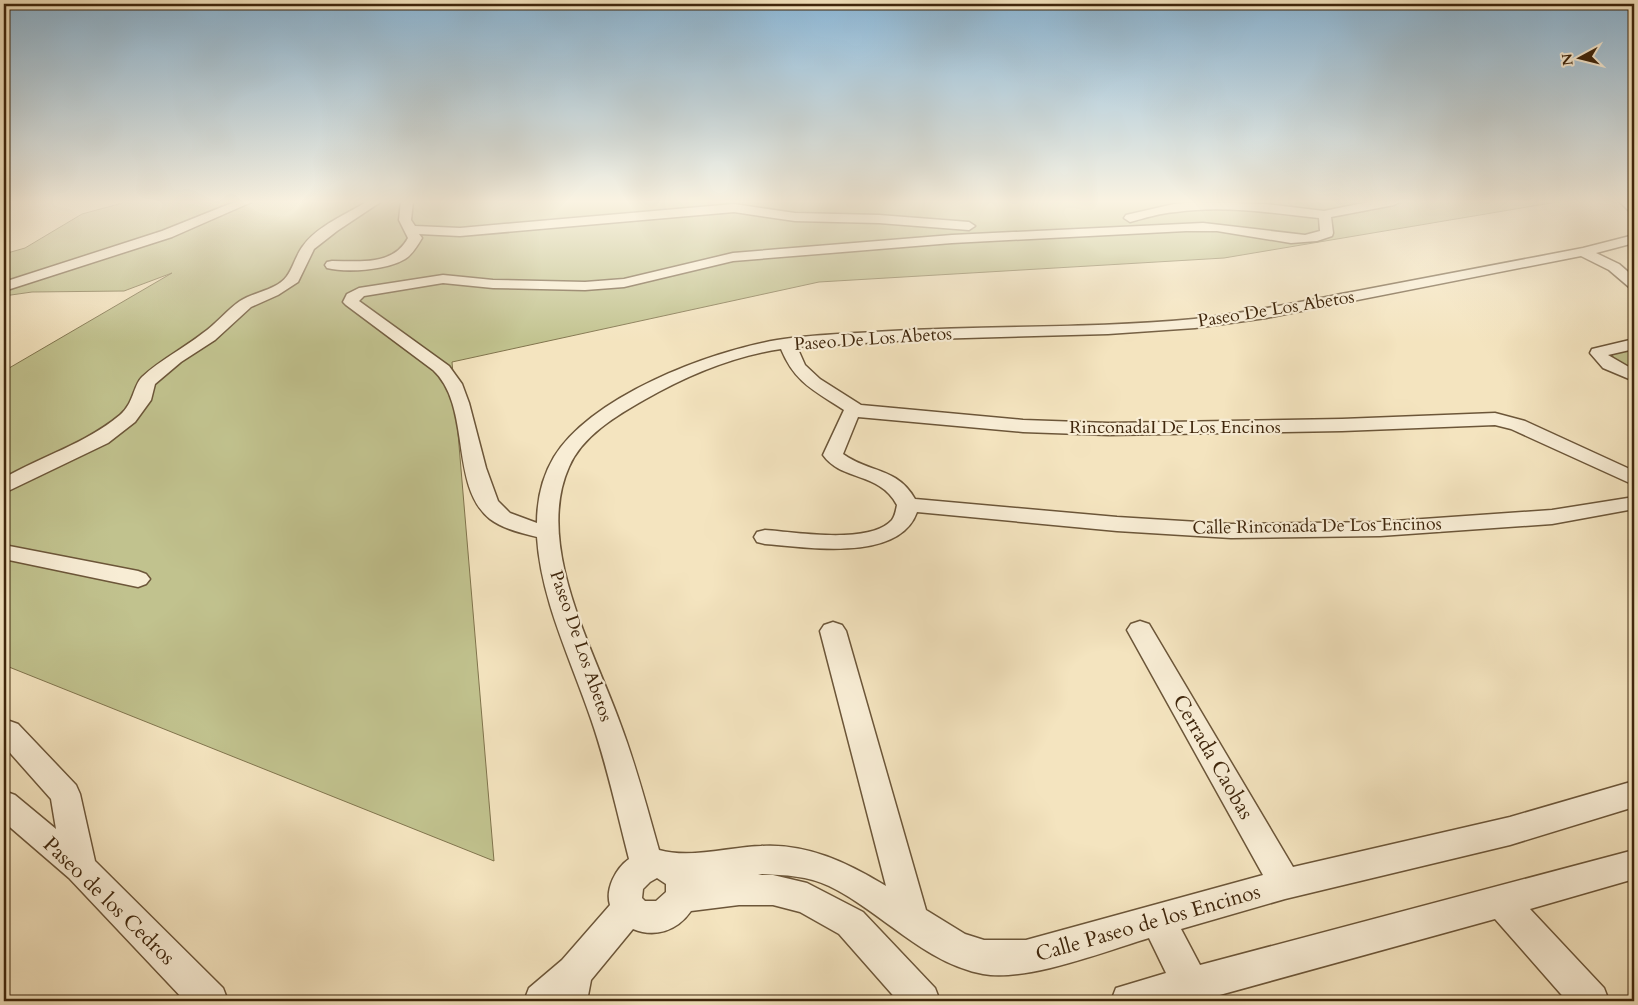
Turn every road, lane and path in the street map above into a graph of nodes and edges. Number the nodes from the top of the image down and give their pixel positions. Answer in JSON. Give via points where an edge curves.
{"nodes":[{"id":1,"x":125,"y":248,"type":"edge"},
{"id":2,"x":308,"y":248,"type":"edge"},
{"id":3,"x":408,"y":248,"type":"edge"},
{"id":4,"x":844,"y":248,"type":"edge"},
{"id":5,"x":1599,"y":248,"type":"edge"},
{"id":6,"x":1583,"y":252,"type":"junction"},
{"id":7,"x":332,"y":265,"type":"dead end"},
{"id":8,"x":1634,"y":284,"type":"edge"},
{"id":9,"x":4,"y":288,"type":"edge"},
{"id":10,"x":1634,"y":344,"type":"edge"},
{"id":11,"x":788,"y":345,"type":"junction"},
{"id":12,"x":1634,"y":376,"type":"edge"},
{"id":13,"x":856,"y":410,"type":"junction"},
{"id":14,"x":1634,"y":479,"type":"edge"},
{"id":15,"x":4,"y":486,"type":"edge"},
{"id":16,"x":1634,"y":503,"type":"edge"},
{"id":17,"x":908,"y":505,"type":"junction"},
{"id":18,"x":547,"y":533,"type":"junction"},
{"id":19,"x":765,"y":537,"type":"dead end"},
{"id":20,"x":4,"y":552,"type":"edge"},
{"id":21,"x":138,"y":579,"type":"dead end"},
{"id":22,"x":1140,"y":630,"type":"dead end"},
{"id":23,"x":833,"y":631,"type":"dead end"},
{"id":24,"x":4,"y":730,"type":"edge"},
{"id":25,"x":1634,"y":794,"type":"edge"},
{"id":26,"x":4,"y":804,"type":"edge"},
{"id":27,"x":1634,"y":865,"type":"edge"},
{"id":28,"x":80,"y":868,"type":"junction"},
{"id":29,"x":668,"y":878,"type":"junction"},
{"id":30,"x":1285,"y":884,"type":"junction"},
{"id":31,"x":1502,"y":903,"type":"junction"},
{"id":32,"x":629,"y":908,"type":"junction"},
{"id":33,"x":912,"y":920,"type":"junction"},
{"id":34,"x":1158,"y":920,"type":"junction"},
{"id":35,"x":1191,"y":985,"type":"junction"},
{"id":36,"x":572,"y":987,"type":"edge"},
{"id":37,"x":210,"y":1001,"type":"edge"},
{"id":38,"x":542,"y":1001,"type":"edge"},
{"id":39,"x":922,"y":1001,"type":"edge"},
{"id":40,"x":1129,"y":1001,"type":"edge"},
{"id":41,"x":1592,"y":1001,"type":"edge"}],
"edges":[{"from":1,"to":9,"type":"street"},
{"from":2,"to":15,"type":"street","via":[[293,279],[274,292],[246,304],[209,337],[147,382],[142,400],[128,418],[101,439]]},
{"from":3,"to":7,"type":"street","via":[[390,262]]},
{"from":4,"to":18,"type":"street","via":[[733,257],[624,283],[585,286],[493,284],[443,279],[359,292],[352,297],[351,302],[377,324],[444,370],[463,407],[486,500],[496,513],[507,520]]},
{"from":5,"to":6,"type":"street","name":"Paseo De Los Abetos"},
{"from":6,"to":8,"type":"street","via":[[1614,267]]},
{"from":6,"to":11,"type":"street","name":"Paseo De Los Abetos","via":[[1237,318],[1131,327],[937,333]]},
{"from":10,"to":12,"type":"street","via":[[1598,353],[1610,366]]},
{"from":11,"to":13,"type":"street","via":[[797,366],[814,383]]},
{"from":11,"to":18,"type":"street","name":"Paseo De Los Abetos","via":[[762,348],[672,378],[587,430],[566,450],[554,476],[548,501]]},
{"from":13,"to":14,"type":"street","name":"RinconadaI De Los Encinos","via":[[1022,426],[1109,429],[1495,419],[1518,425]]},
{"from":13,"to":17,"type":"street","via":[[850,414],[833,455],[845,464],[888,480],[902,492]]},
{"from":16,"to":17,"type":"street","name":"Calle Rinconada De Los Encinos","via":[[1552,517],[1390,528],[1231,531]]},
{"from":17,"to":19,"type":"street","via":[[896,528],[876,538],[849,541]]},
{"from":18,"to":29,"type":"street","name":"Paseo De Los Abetos","via":[[554,576],[607,725]]},
{"from":20,"to":21,"type":"street"},
{"from":22,"to":30,"type":"street","name":"Cerrada Caobas"},
{"from":23,"to":33,"type":"street"},
{"from":24,"to":28,"type":"street","via":[[65,794]]},
{"from":25,"to":30,"type":"street","name":"Calle Paseo de los Encinos","via":[[1510,831]]},
{"from":26,"to":28,"type":"street","name":"Paseo de los Cedros"},
{"from":27,"to":31,"type":"street"},
{"from":28,"to":37,"type":"street","name":"Paseo de los Cedros"},
{"from":29,"to":32,"type":"street","via":[[637,872],[625,889]]},
{"from":29,"to":32,"type":"street","via":[[672,910],[647,918],[636,915]]},
{"from":29,"to":33,"type":"street","name":"Calle Paseo de los Encinos","via":[[762,860],[793,862],[841,876]]},
{"from":29,"to":39,"type":"street","via":[[739,890],[773,890],[807,898],[851,923]]},
{"from":30,"to":34,"type":"street","name":"Calle Paseo de los Encinos"},
{"from":31,"to":35,"type":"street"},
{"from":31,"to":41,"type":"street"},
{"from":32,"to":36,"type":"street"},
{"from":33,"to":34,"type":"street","name":"Calle Paseo de los Encinos","via":[[956,948],[984,957],[1026,957]]},
{"from":34,"to":35,"type":"street"},
{"from":35,"to":40,"type":"street"},
{"from":36,"to":38,"type":"street"}]}
